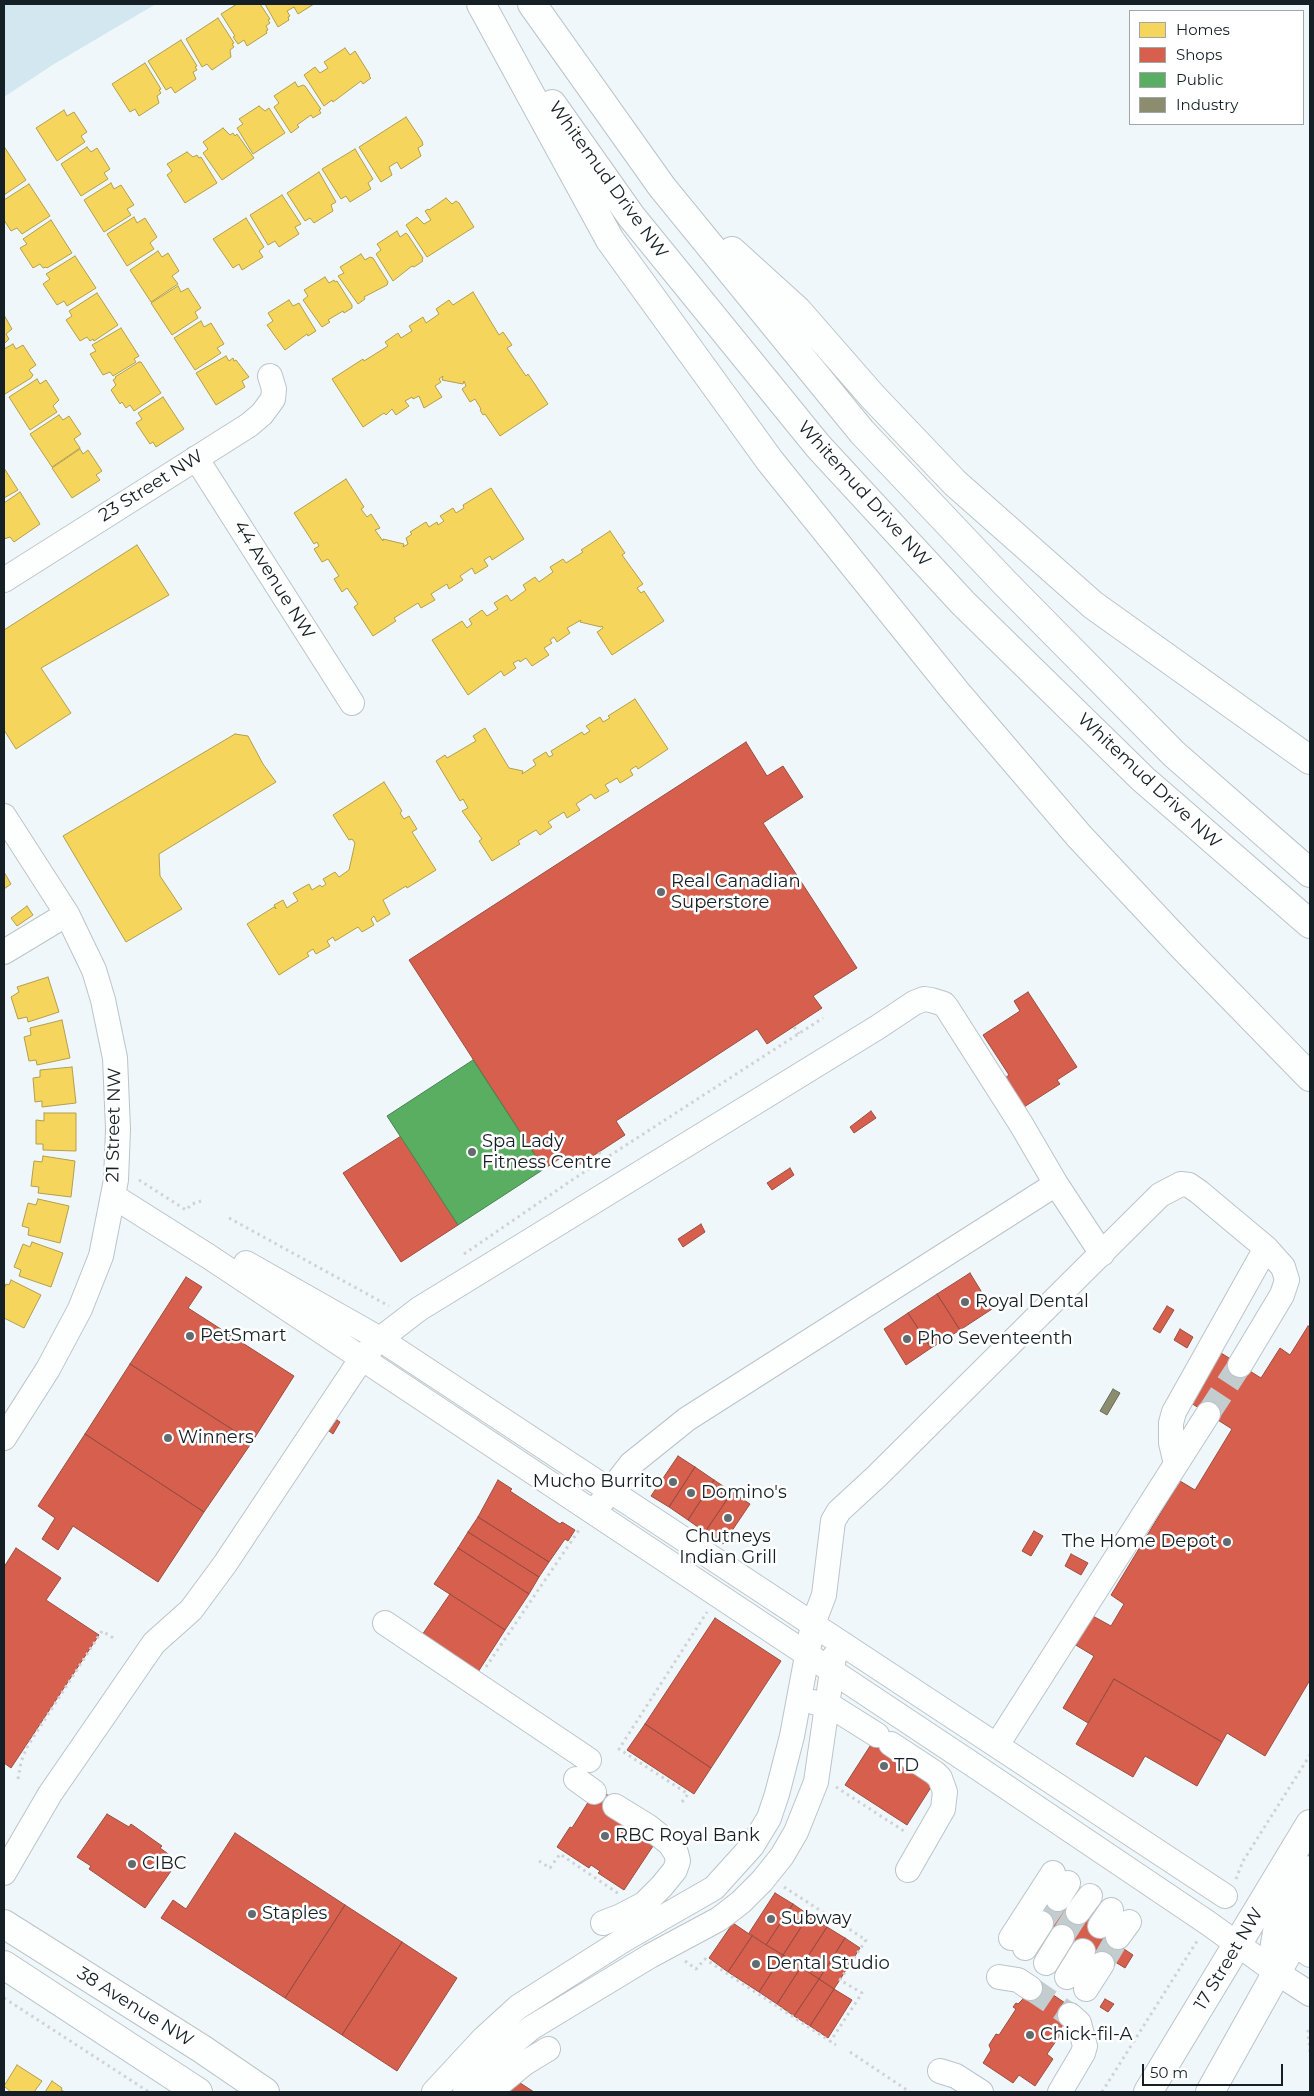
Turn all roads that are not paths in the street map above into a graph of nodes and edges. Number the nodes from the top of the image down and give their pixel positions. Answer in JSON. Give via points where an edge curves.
{"nodes":[{"id":1,"x":482,"y":4,"type":"edge"},
{"id":2,"x":532,"y":4,"type":"edge"},
{"id":3,"x":662,"y":187,"type":"junction"},
{"id":4,"x":270,"y":376,"type":"dead end"},
{"id":5,"x":196,"y":458,"type":"junction"},
{"id":6,"x":4,"y":580,"type":"edge"},
{"id":7,"x":352,"y":703,"type":"dead end"},
{"id":8,"x":1310,"y":760,"type":"edge"},
{"id":9,"x":4,"y":816,"type":"edge"},
{"id":10,"x":1310,"y":873,"type":"edge"},
{"id":11,"x":67,"y":914,"type":"junction"},
{"id":12,"x":1310,"y":924,"type":"edge"},
{"id":13,"x":4,"y":952,"type":"edge"},
{"id":14,"x":1310,"y":1077,"type":"edge"},
{"id":15,"x":1056,"y":1184,"type":"junction"},
{"id":16,"x":122,"y":1185,"type":"junction"},
{"id":17,"x":1266,"y":1248,"type":"junction"},
{"id":18,"x":1102,"y":1254,"type":"junction"},
{"id":19,"x":380,"y":1339,"type":"junction"},
{"id":20,"x":362,"y":1358,"type":"junction"},
{"id":21,"x":1240,"y":1365,"type":"tunnel mouth"},
{"id":22,"x":1208,"y":1414,"type":"tunnel mouth"},
{"id":23,"x":4,"y":1438,"type":"edge"},
{"id":24,"x":1176,"y":1464,"type":"junction"},
{"id":25,"x":610,"y":1490,"type":"junction"},
{"id":26,"x":589,"y":1518,"type":"junction"},
{"id":27,"x":824,"y":1594,"type":"junction"},
{"id":28,"x":385,"y":1623,"type":"dead end"},
{"id":29,"x":813,"y":1624,"type":"junction"},
{"id":30,"x":836,"y":1639,"type":"junction"},
{"id":31,"x":808,"y":1655,"type":"junction"},
{"id":32,"x":833,"y":1671,"type":"junction"},
{"id":33,"x":798,"y":1700,"type":"junction"},
{"id":34,"x":827,"y":1705,"type":"junction"},
{"id":35,"x":997,"y":1745,"type":"junction"},
{"id":36,"x":586,"y":1777,"type":"dead end"},
{"id":37,"x":615,"y":1806,"type":"dead end"},
{"id":38,"x":1310,"y":1824,"type":"edge"},
{"id":39,"x":908,"y":1870,"type":"dead end"},
{"id":40,"x":1310,"y":1870,"type":"edge"},
{"id":41,"x":4,"y":1873,"type":"edge"},
{"id":42,"x":1060,"y":1885,"type":"dead end"},
{"id":43,"x":1231,"y":1887,"type":"road end"},
{"id":44,"x":1310,"y":1913,"type":"edge"},
{"id":45,"x":603,"y":1923,"type":"dead end"},
{"id":46,"x":1041,"y":1923,"type":"tunnel mouth"},
{"id":47,"x":4,"y":1924,"type":"edge"},
{"id":48,"x":1062,"y":1937,"type":"tunnel mouth"},
{"id":49,"x":1284,"y":1937,"type":"edge"},
{"id":50,"x":1239,"y":1945,"type":"junction"},
{"id":51,"x":1093,"y":1957,"type":"tunnel mouth"},
{"id":52,"x":1046,"y":1963,"type":"dead end"},
{"id":53,"x":4,"y":1965,"type":"edge"},
{"id":54,"x":1276,"y":1972,"type":"junction"},
{"id":55,"x":999,"y":1977,"type":"dead end"},
{"id":56,"x":1077,"y":1983,"type":"dead end"},
{"id":57,"x":1027,"y":1993,"type":"tunnel mouth"},
{"id":58,"x":1310,"y":1994,"type":"edge"},
{"id":59,"x":1176,"y":2045,"type":"junction"},
{"id":60,"x":548,"y":2049,"type":"dead end"},
{"id":61,"x":198,"y":2092,"type":"edge"},
{"id":62,"x":265,"y":2092,"type":"edge"},
{"id":63,"x":434,"y":2092,"type":"edge"},
{"id":64,"x":465,"y":2092,"type":"edge"},
{"id":65,"x":489,"y":2092,"type":"edge"},
{"id":66,"x":960,"y":2092,"type":"edge"},
{"id":67,"x":981,"y":2092,"type":"edge"},
{"id":68,"x":1045,"y":2092,"type":"edge"},
{"id":69,"x":1060,"y":2092,"type":"edge"},
{"id":70,"x":1148,"y":2092,"type":"edge"},
{"id":71,"x":1155,"y":2092,"type":"edge"},
{"id":72,"x":1210,"y":2092,"type":"edge"}],
"edges":[{"from":1,"to":12,"type":"main road","name":"Whitemud Drive NW","via":[[632,216],[818,446],[963,603],[1136,772]]},
{"from":1,"to":14,"type":"main road","via":[[610,240],[770,461],[956,692],[1079,836]]},
{"from":2,"to":3,"type":"main road"},
{"from":3,"to":8,"type":"main road","via":[[797,310],[873,397],[955,483],[1094,605]]},
{"from":3,"to":10,"type":"main road","via":[[862,432],[1174,754]]},
{"from":4,"to":5,"type":"street","name":"23 Street NW","via":[[274,390],[269,406],[248,425]]},
{"from":5,"to":6,"type":"street","name":"23 Street NW"},
{"from":5,"to":7,"type":"street","name":"44 Avenue NW"},
{"from":9,"to":11,"type":"street","name":"21 Street NW"},
{"from":11,"to":13,"type":"street"},
{"from":11,"to":16,"type":"street","name":"21 Street NW","via":[[94,970],[115,1058]]},
{"from":15,"to":18,"type":"street"},
{"from":15,"to":19,"type":"street","via":[[947,1008],[937,1001],[924,999],[419,1309]]},
{"from":15,"to":25,"type":"street","via":[[686,1419],[639,1456]]},
{"from":16,"to":19,"type":"street","via":[[247,1264]]},
{"from":16,"to":20,"type":"street","via":[[135,1208]]},
{"from":16,"to":23,"type":"street","name":"21 Street NW","via":[[101,1256],[80,1309],[48,1369]]},
{"from":17,"to":18,"type":"street","via":[[1199,1192],[1181,1184],[1160,1195]]},
{"from":17,"to":21,"type":"street","via":[[1283,1267],[1287,1280],[1282,1295]]},
{"from":17,"to":24,"type":"street","via":[[1174,1412],[1171,1444]]},
{"from":18,"to":27,"type":"street","via":[[839,1511],[834,1521]]},
{"from":19,"to":20,"type":"street"},
{"from":19,"to":25,"type":"street"},
{"from":20,"to":26,"type":"street"},
{"from":20,"to":41,"type":"street","via":[[225,1564],[191,1610],[154,1643],[50,1794]]},
{"from":22,"to":24,"type":"street"},
{"from":24,"to":35,"type":"street"},
{"from":25,"to":26,"type":"street"},
{"from":25,"to":29,"type":"street"},
{"from":26,"to":31,"type":"street"},
{"from":27,"to":29,"type":"street"},
{"from":27,"to":30,"type":"street"},
{"from":28,"to":36,"type":"street"},
{"from":29,"to":30,"type":"street"},
{"from":29,"to":31,"type":"street"},
{"from":30,"to":32,"type":"street"},
{"from":30,"to":35,"type":"street"},
{"from":31,"to":32,"type":"street"},
{"from":31,"to":33,"type":"street"},
{"from":32,"to":34,"type":"street"},
{"from":32,"to":50,"type":"street"},
{"from":33,"to":34,"type":"street"},
{"from":33,"to":63,"type":"street","via":[[778,1794],[769,1818],[752,1846],[732,1869],[714,1888],[518,2007]]},
{"from":34,"to":39,"type":"street","via":[[940,1778],[945,1792],[943,1809]]},
{"from":34,"to":64,"type":"street","via":[[816,1782],[807,1807],[782,1856],[755,1888],[719,1918],[531,2028],[501,2053]]},
{"from":35,"to":43,"type":"street"},
{"from":37,"to":45,"type":"street","via":[[670,1844],[678,1861],[675,1870],[644,1904]]},
{"from":38,"to":49,"type":"main road","name":"17 Street NW"},
{"from":40,"to":49,"type":"main road","via":[[1288,1907]]},
{"from":42,"to":46,"type":"street","via":[[1018,1943]]},
{"from":44,"to":49,"type":"main road","name":"17 Street NW"},
{"from":47,"to":62,"type":"main road","name":"38 Avenue NW"},
{"from":48,"to":52,"type":"street"},
{"from":49,"to":50,"type":"main road","name":"17 Street NW"},
{"from":49,"to":54,"type":"main road","via":[[1274,1950]]},
{"from":50,"to":54,"type":"street"},
{"from":50,"to":59,"type":"main road","name":"17 Street NW"},
{"from":51,"to":56,"type":"street"},
{"from":53,"to":61,"type":"main road","name":"38 Avenue NW"},
{"from":54,"to":58,"type":"street"},
{"from":54,"to":72,"type":"main road"},
{"from":55,"to":57,"type":"street","via":[[1018,1980]]},
{"from":59,"to":70,"type":"main road","name":"17 Street NW"},
{"from":59,"to":71,"type":"main road"},
{"from":60,"to":65,"type":"street"},
{"from":66,"to":67,"type":"street","via":[[940,2071],[956,2076]]},
{"from":68,"to":69,"type":"street","via":[[1073,2046],[1067,2019],[1079,2023],[1085,2046]]}]}
